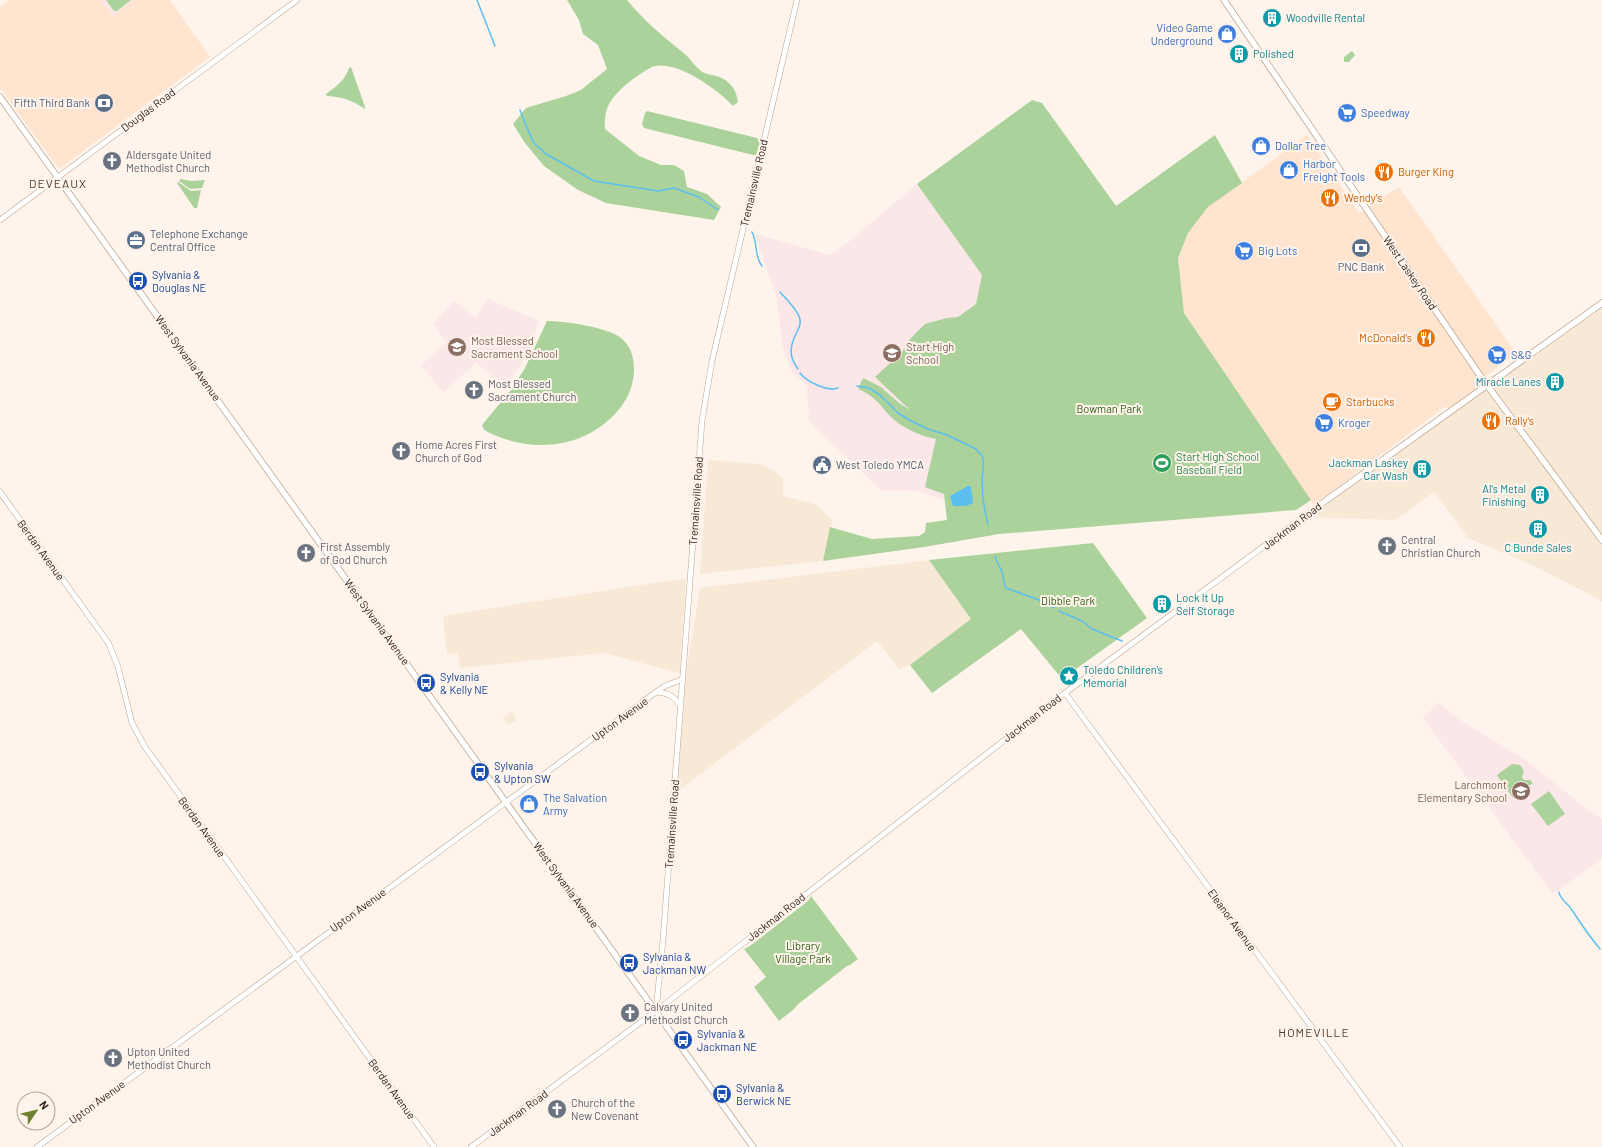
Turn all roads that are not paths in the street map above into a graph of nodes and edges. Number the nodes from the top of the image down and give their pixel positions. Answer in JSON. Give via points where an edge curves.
{"nodes":[{"id":1,"x":297,"y":0,"type":"edge"},
{"id":2,"x":798,"y":0,"type":"edge"},
{"id":3,"x":1224,"y":0,"type":"edge"},
{"id":4,"x":0,"y":97,"type":"edge"},
{"id":5,"x":58,"y":177,"type":"junction"},
{"id":6,"x":0,"y":220,"type":"edge"},
{"id":7,"x":1602,"y":303,"type":"edge"},
{"id":8,"x":1486,"y":384,"type":"junction"},
{"id":9,"x":0,"y":492,"type":"edge"},
{"id":10,"x":1328,"y":499,"type":"joint"},
{"id":11,"x":1602,"y":540,"type":"edge"},
{"id":12,"x":683,"y":679,"type":"junction"},
{"id":13,"x":656,"y":692,"type":"junction"},
{"id":14,"x":1064,"y":693,"type":"junction"},
{"id":15,"x":681,"y":707,"type":"junction"},
{"id":16,"x":506,"y":802,"type":"junction"},
{"id":17,"x":296,"y":956,"type":"junction"},
{"id":18,"x":656,"y":1011,"type":"junction"},
{"id":19,"x":37,"y":1147,"type":"edge"},
{"id":20,"x":434,"y":1147,"type":"edge"},
{"id":21,"x":471,"y":1147,"type":"edge"},
{"id":22,"x":753,"y":1147,"type":"edge"},
{"id":23,"x":1400,"y":1147,"type":"edge"}],
"edges":[{"from":1,"to":5,"type":"street","name":"Douglas Road"},
{"from":2,"to":12,"type":"street","name":"Tremainsville Road","via":[[711,367],[702,421]]},
{"from":3,"to":8,"type":"main road","name":"West Laskey Road"},
{"from":4,"to":5,"type":"main road","name":"West Sylvania Avenue"},
{"from":5,"to":6,"type":"street","name":"Douglas Road"},
{"from":5,"to":16,"type":"main road","name":"West Sylvania Avenue"},
{"from":7,"to":8,"type":"main road","name":"Jackman Road"},
{"from":8,"to":10,"type":"main road","name":"Jackman Road"},
{"from":8,"to":11,"type":"main road","name":"West Laskey Road"},
{"from":9,"to":17,"type":"street","name":"Berdan Avenue","via":[[108,644],[118,667],[132,723],[145,747]]},
{"from":10,"to":14,"type":"street","name":"Jackman Road"},
{"from":12,"to":13,"type":"street","name":"Upton Avenue"},
{"from":12,"to":15,"type":"street","name":"Tremainsville Road"},
{"from":13,"to":15,"type":"street","via":[[670,694]]},
{"from":13,"to":16,"type":"street","name":"Upton Avenue"},
{"from":14,"to":18,"type":"street","name":"Jackman Road"},
{"from":14,"to":23,"type":"street","name":"Eleanor Avenue"},
{"from":15,"to":18,"type":"street","name":"Tremainsville Road"},
{"from":16,"to":17,"type":"street","name":"Upton Avenue"},
{"from":16,"to":18,"type":"main road","name":"West Sylvania Avenue"},
{"from":17,"to":19,"type":"street","name":"Upton Avenue"},
{"from":17,"to":20,"type":"street","name":"Berdan Avenue"},
{"from":18,"to":21,"type":"street","name":"Jackman Road"},
{"from":18,"to":22,"type":"main road","name":"West Sylvania Avenue"}]}
